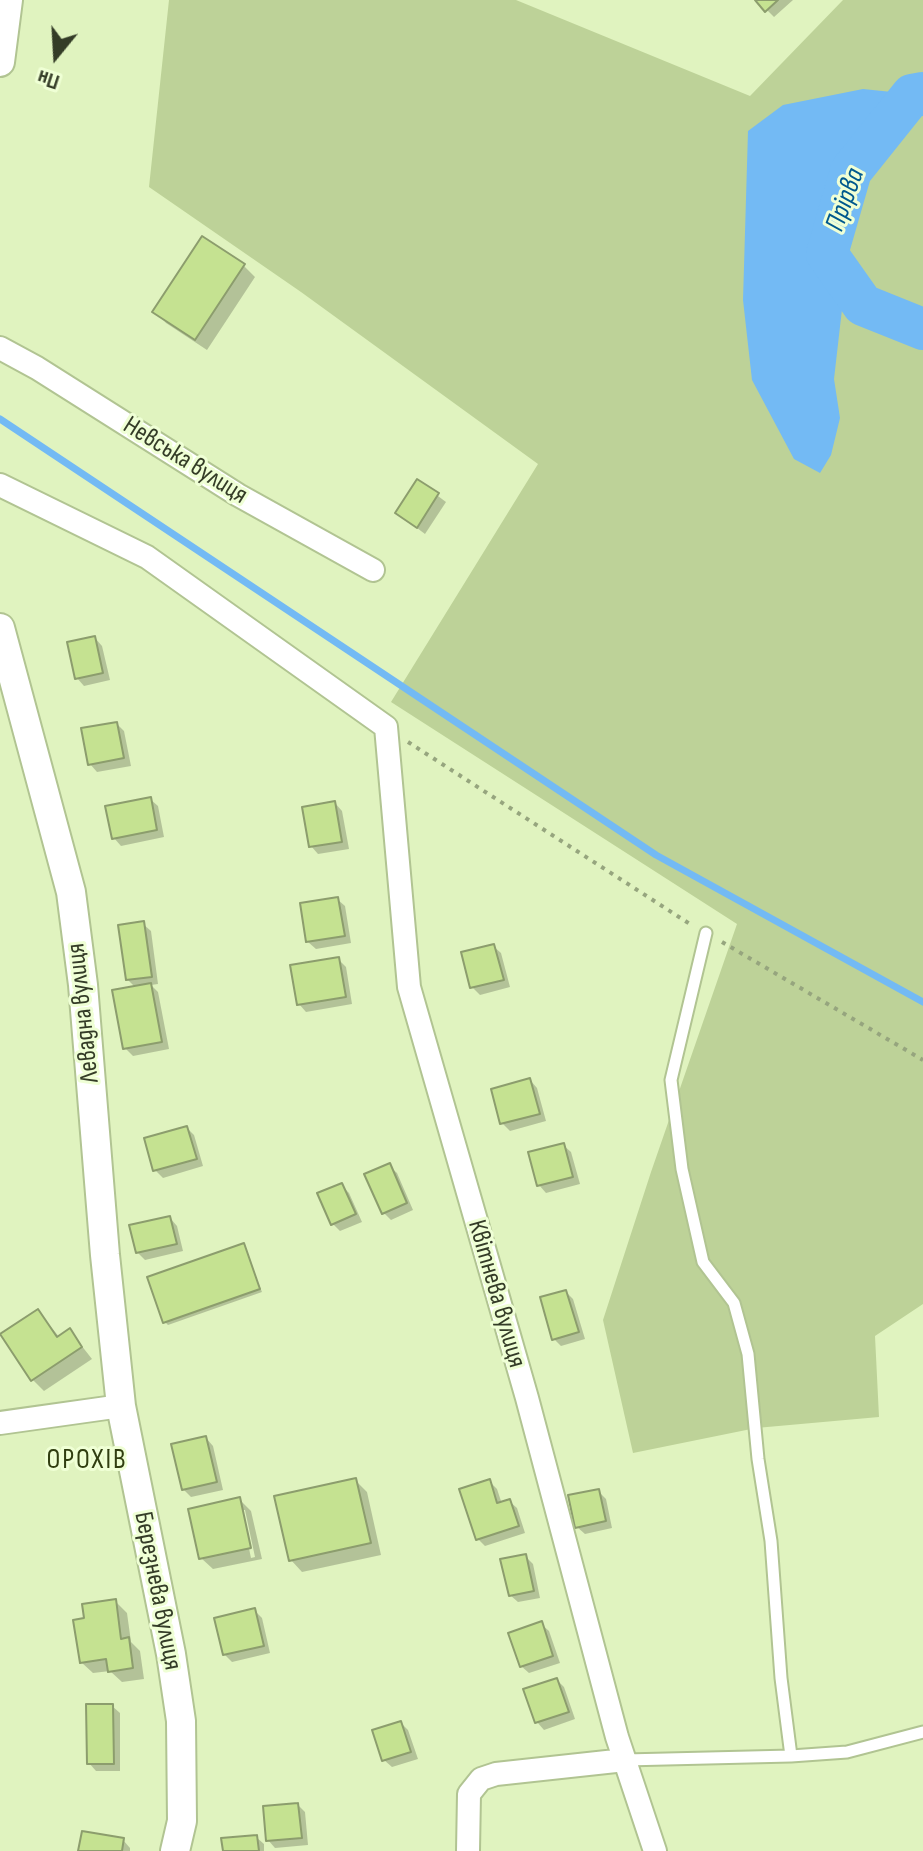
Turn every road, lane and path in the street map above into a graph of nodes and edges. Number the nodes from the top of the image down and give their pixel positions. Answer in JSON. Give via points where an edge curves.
{"nodes":[{"id":1,"x":8,"y":0,"type":"edge"},
{"id":2,"x":0,"y":62,"type":"edge"},
{"id":3,"x":0,"y":348,"type":"edge"},
{"id":4,"x":0,"y":485,"type":"edge"},
{"id":5,"x":373,"y":570,"type":"dead end"},
{"id":6,"x":0,"y":628,"type":"edge"},
{"id":7,"x":386,"y":727,"type":"junction"},
{"id":8,"x":706,"y":933,"type":"junction"},
{"id":9,"x":923,"y":1060,"type":"edge"},
{"id":10,"x":121,"y":1406,"type":"junction"},
{"id":11,"x":0,"y":1423,"type":"edge"},
{"id":12,"x":923,"y":1732,"type":"edge"},
{"id":13,"x":791,"y":1756,"type":"junction"},
{"id":14,"x":625,"y":1760,"type":"junction"},
{"id":15,"x":175,"y":1851,"type":"edge"},
{"id":16,"x":468,"y":1851,"type":"edge"},
{"id":17,"x":655,"y":1851,"type":"edge"}],
"edges":[{"from":1,"to":2,"type":"street"},
{"from":3,"to":5,"type":"street","name":"Невська вулиця","via":[[238,495]]},
{"from":4,"to":7,"type":"street","via":[[147,557]]},
{"from":6,"to":10,"type":"street","name":"Левадна вулиця","via":[[71,892]]},
{"from":7,"to":8,"type":"path"},
{"from":7,"to":14,"type":"street","name":"Квітнева вулиця","via":[[409,987]]},
{"from":8,"to":9,"type":"path"},
{"from":8,"to":13,"type":"lane","via":[[671,1080],[682,1169],[703,1262],[734,1303],[748,1354]]},
{"from":10,"to":11,"type":"street"},
{"from":10,"to":15,"type":"street","name":"Березнева вулиця","via":[[181,1721],[182,1821]]},
{"from":12,"to":13,"type":"lane","via":[[847,1752]]},
{"from":13,"to":14,"type":"lane"},
{"from":14,"to":16,"type":"street","via":[[481,1779],[469,1794]]},
{"from":14,"to":17,"type":"street","name":"Квітнева вулиця"}]}
